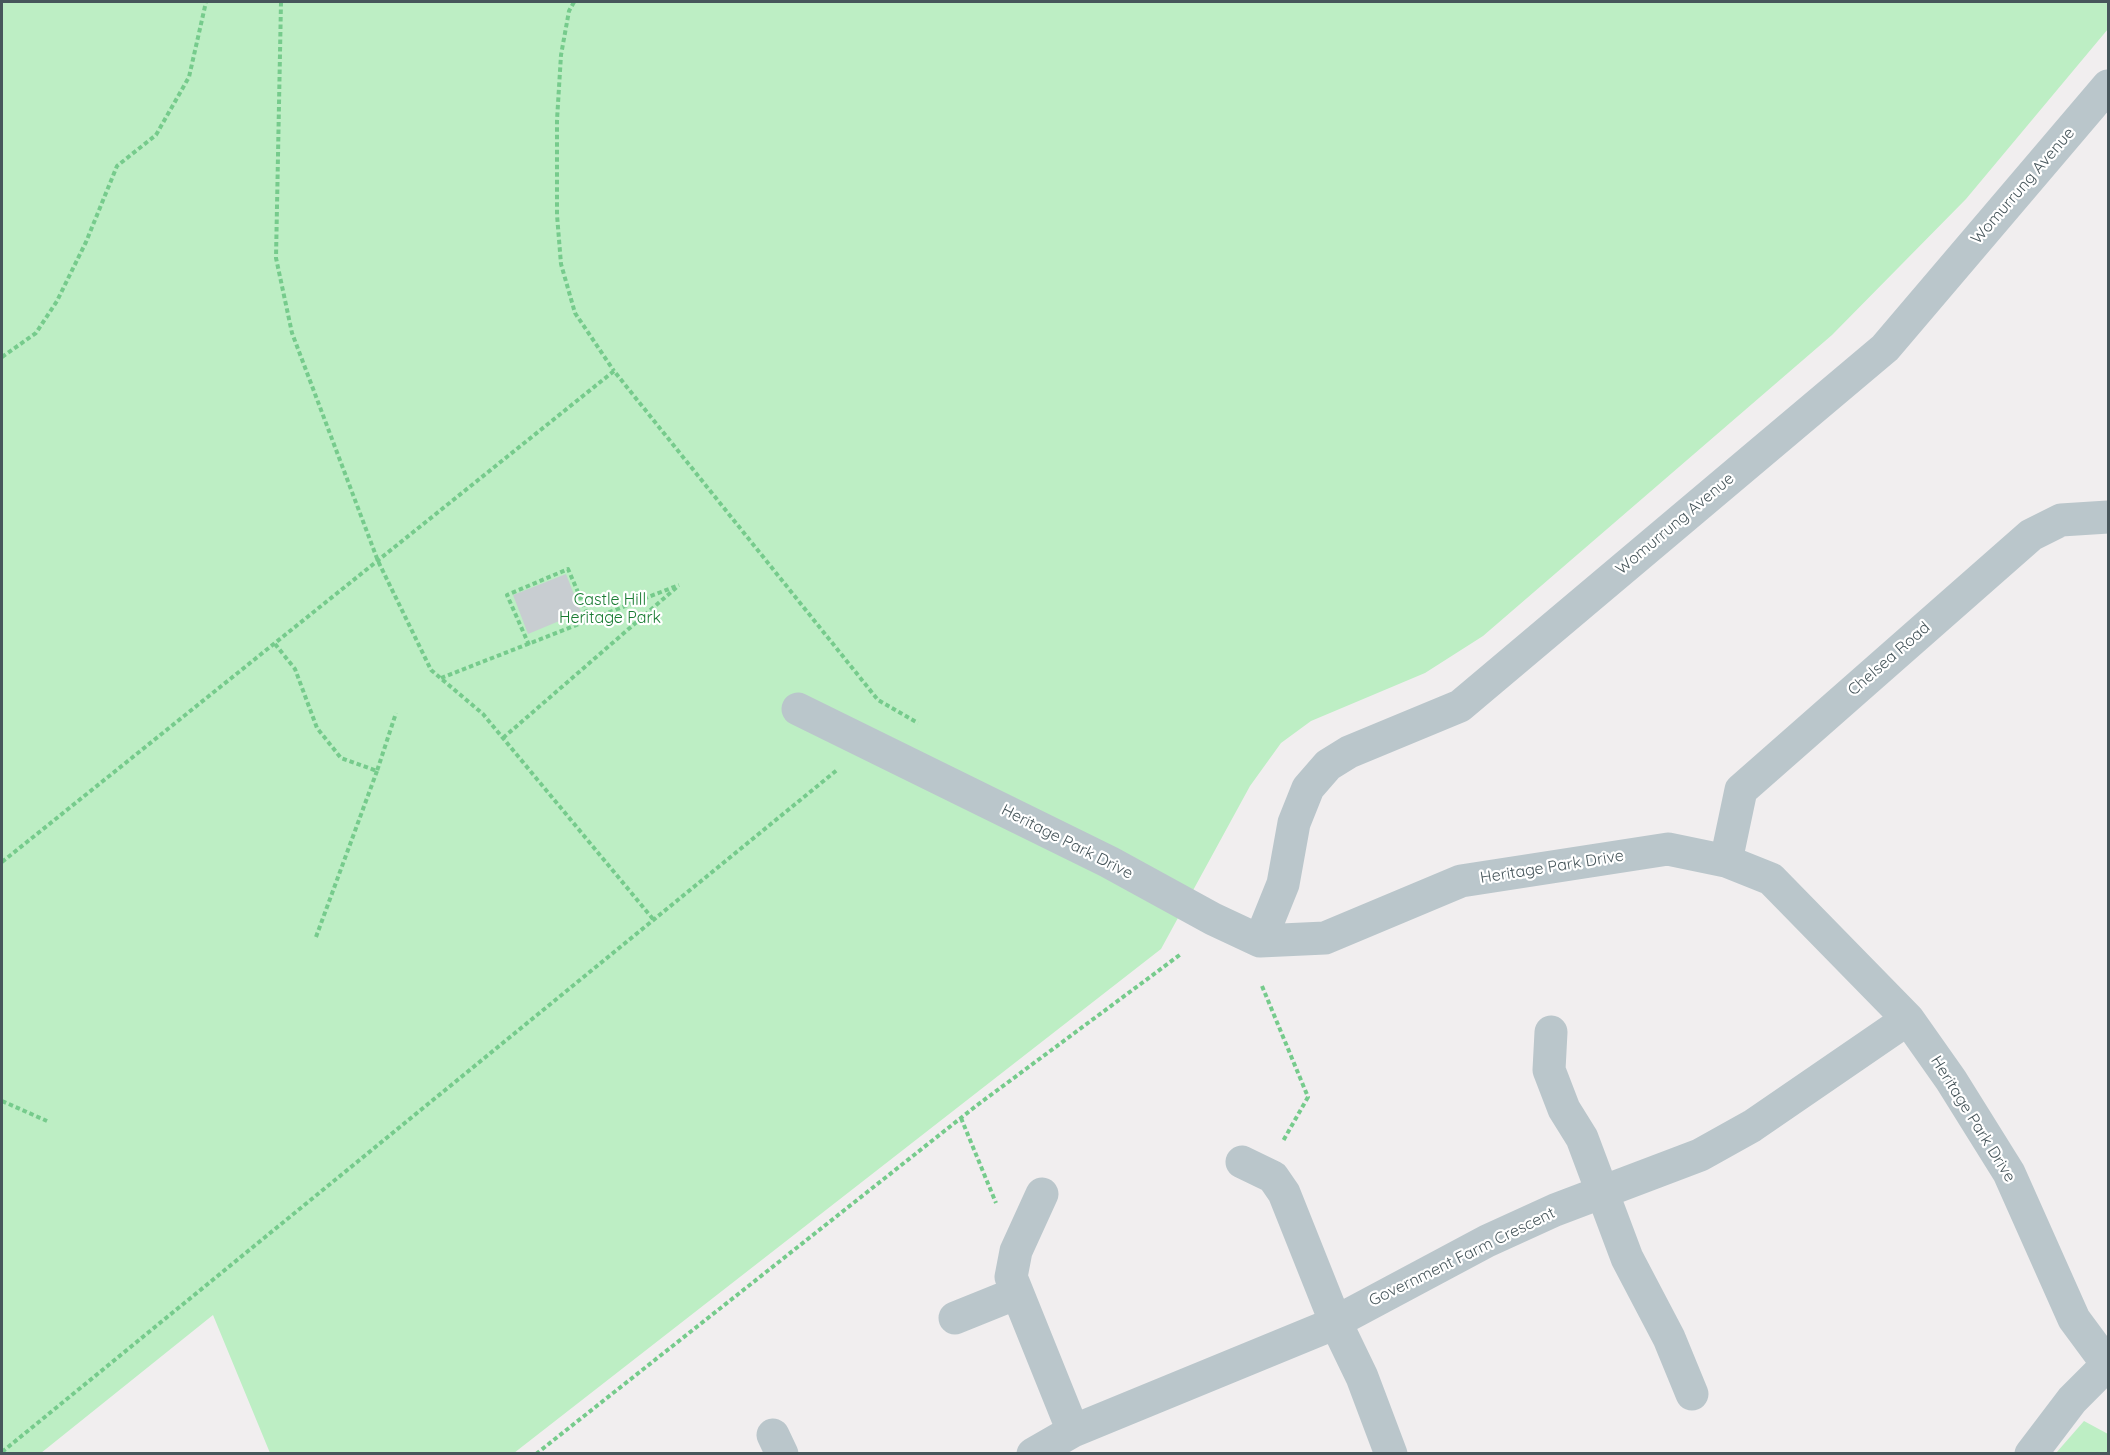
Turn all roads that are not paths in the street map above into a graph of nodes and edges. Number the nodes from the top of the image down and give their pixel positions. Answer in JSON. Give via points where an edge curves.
{"nodes":[{"id":1,"x":2109,"y":86,"type":"edge"},
{"id":2,"x":2109,"y":517,"type":"edge"},
{"id":3,"x":798,"y":710,"type":"dead end"},
{"id":4,"x":1726,"y":861,"type":"junction"},
{"id":5,"x":1260,"y":941,"type":"junction"},
{"id":6,"x":1908,"y":1019,"type":"junction"},
{"id":7,"x":1551,"y":1032,"type":"dead end"},
{"id":8,"x":1254,"y":1167,"type":"road end"},
{"id":9,"x":1603,"y":1193,"type":"junction"},
{"id":10,"x":1042,"y":1194,"type":"dead end"},
{"id":11,"x":1017,"y":1293,"type":"junction"},
{"id":12,"x":955,"y":1318,"type":"dead end"},
{"id":13,"x":1335,"y":1321,"type":"junction"},
{"id":14,"x":2108,"y":1365,"type":"edge"},
{"id":15,"x":1692,"y":1394,"type":"dead end"},
{"id":16,"x":1072,"y":1431,"type":"junction"},
{"id":17,"x":1034,"y":1454,"type":"edge"},
{"id":18,"x":1391,"y":1454,"type":"edge"},
{"id":19,"x":2031,"y":1454,"type":"edge"}],
"edges":[{"from":1,"to":5,"type":"street","name":"Womurrung Avenue","via":[[1885,348],[1460,706],[1349,752],[1328,765],[1308,788],[1294,823],[1283,884]]},
{"from":2,"to":4,"type":"street","name":"Chelsea Road","via":[[2061,520],[2031,535],[1741,790]]},
{"from":3,"to":5,"type":"street","name":"Heritage Park Drive","via":[[1109,862]]},
{"from":4,"to":5,"type":"street","name":"Heritage Park Drive","via":[[1668,849],[1461,881],[1325,938]]},
{"from":4,"to":6,"type":"street","name":"Heritage Park Drive","via":[[1771,879]]},
{"from":6,"to":9,"type":"street","name":"Government Farm Crescent","via":[[1727,1142]]},
{"from":6,"to":14,"type":"street","name":"Heritage Park Drive","via":[[2009,1173],[2074,1318]]},
{"from":7,"to":9,"type":"street","via":[[1549,1070]]},
{"from":8,"to":13,"type":"street","via":[[1278,1182],[1284,1193]]},
{"from":9,"to":13,"type":"street","name":"Government Farm Crescent","via":[[1487,1241]]},
{"from":9,"to":15,"type":"street","via":[[1627,1258],[1669,1338]]},
{"from":10,"to":11,"type":"street","via":[[1010,1270]]},
{"from":11,"to":12,"type":"street"},
{"from":11,"to":16,"type":"street"},
{"from":13,"to":16,"type":"street","name":"Government Farm Crescent"},
{"from":13,"to":18,"type":"street","via":[[1362,1377]]},
{"from":14,"to":19,"type":"street","via":[[2072,1400]]},
{"from":16,"to":17,"type":"street","name":"Government Farm Crescent"}]}
